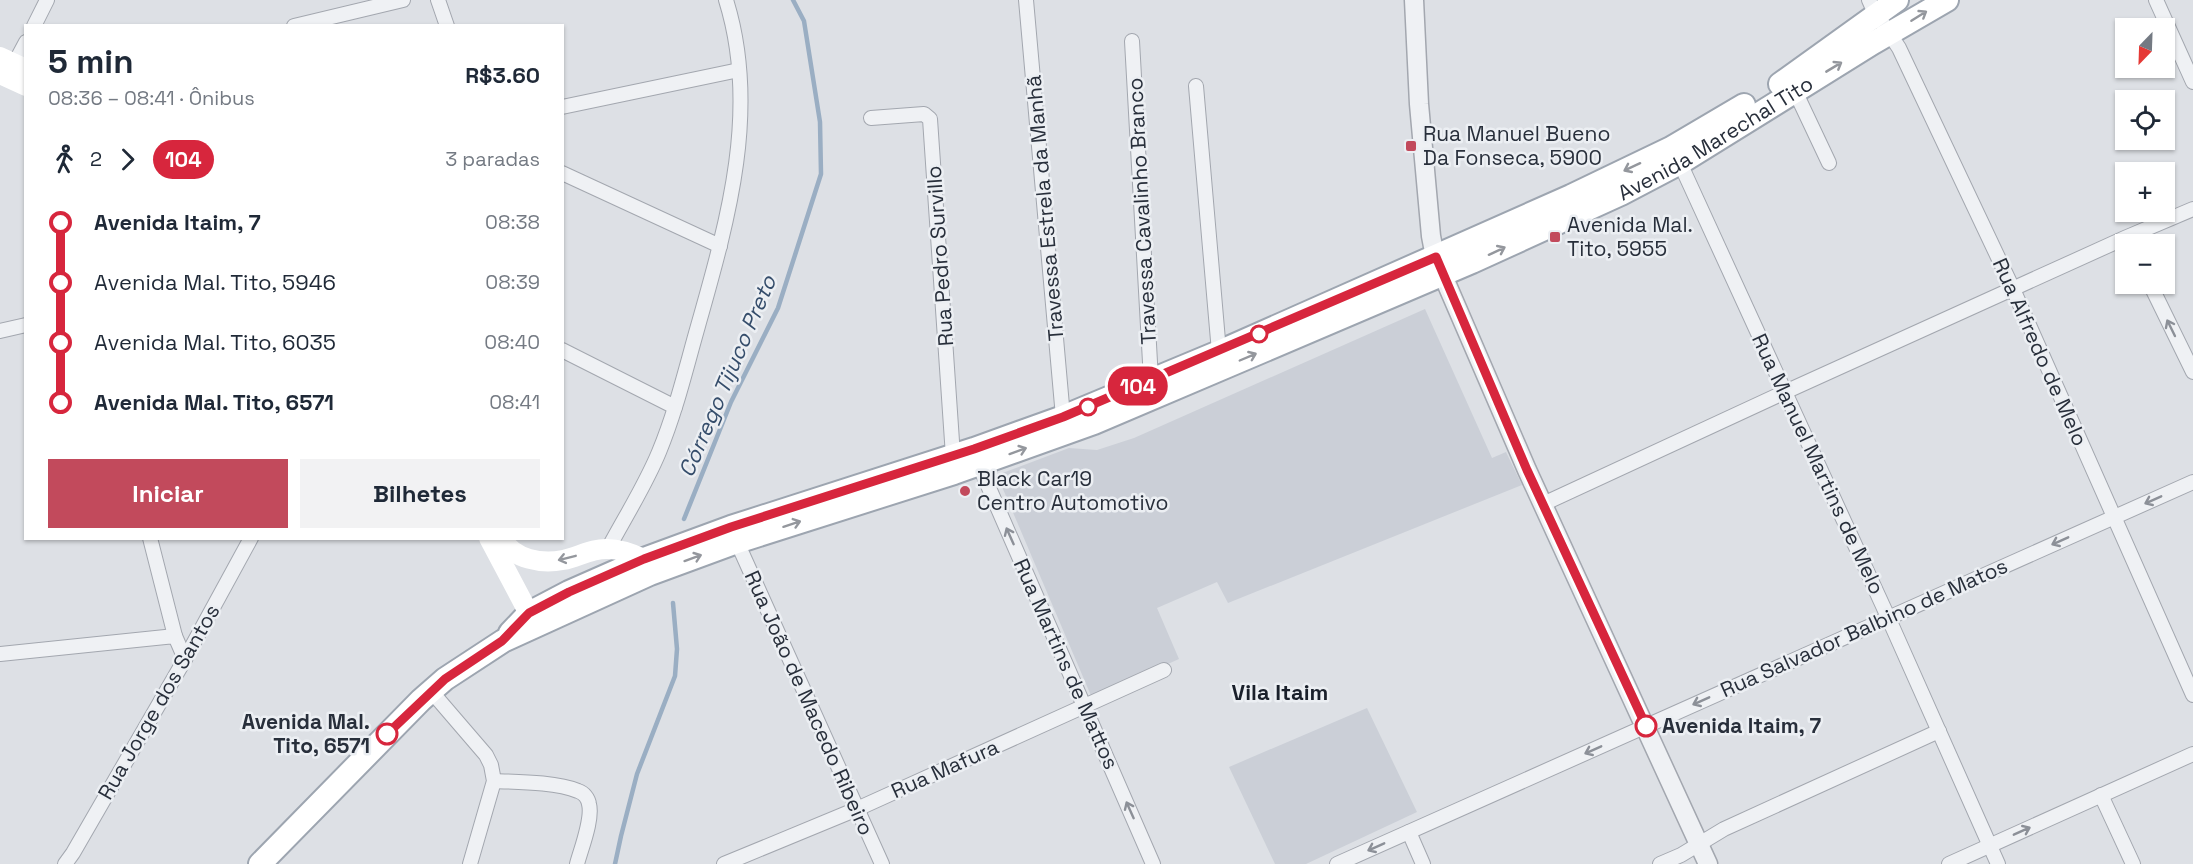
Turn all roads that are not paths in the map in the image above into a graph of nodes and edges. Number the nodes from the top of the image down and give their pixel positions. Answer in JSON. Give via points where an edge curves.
{"nodes":[{"id":1,"x":47,"y":0,"type":"edge"},
{"id":2,"x":401,"y":0,"type":"edge"},
{"id":3,"x":438,"y":0,"type":"edge"},
{"id":4,"x":726,"y":0,"type":"edge"},
{"id":5,"x":1026,"y":0,"type":"edge"},
{"id":6,"x":1414,"y":0,"type":"edge"},
{"id":7,"x":1897,"y":0,"type":"edge"},
{"id":8,"x":1947,"y":0,"type":"edge"},
{"id":9,"x":2156,"y":0,"type":"edge"},
{"id":10,"x":1873,"y":7,"type":"edge"},
{"id":11,"x":35,"y":24,"type":"edge"},
{"id":12,"x":302,"y":24,"type":"edge"},
{"id":13,"x":446,"y":24,"type":"edge"},
{"id":14,"x":1891,"y":33,"type":"junction"},
{"id":15,"x":1132,"y":41,"type":"dead end"},
{"id":16,"x":24,"y":45,"type":"edge"},
{"id":17,"x":739,"y":70,"type":"junction"},
{"id":18,"x":8,"y":71,"type":"edge"},
{"id":19,"x":2193,"y":82,"type":"edge"},
{"id":20,"x":24,"y":84,"type":"edge"},
{"id":21,"x":1196,"y":87,"type":"dead end"},
{"id":22,"x":1795,"y":91,"type":"junction"},
{"id":23,"x":564,"y":107,"type":"edge"},
{"id":24,"x":871,"y":118,"type":"dead end"},
{"id":25,"x":1680,"y":163,"type":"junction"},
{"id":26,"x":1829,"y":163,"type":"dead end"},
{"id":27,"x":564,"y":174,"type":"edge"},
{"id":28,"x":2193,"y":209,"type":"edge"},
{"id":29,"x":2143,"y":234,"type":"edge"},
{"id":30,"x":720,"y":246,"type":"junction"},
{"id":31,"x":2115,"y":247,"type":"edge"},
{"id":32,"x":1440,"y":266,"type":"junction"},
{"id":33,"x":2013,"y":289,"type":"junction"},
{"id":34,"x":2155,"y":294,"type":"edge"},
{"id":35,"x":24,"y":325,"type":"edge"},
{"id":36,"x":0,"y":331,"type":"edge"},
{"id":37,"x":564,"y":351,"type":"edge"},
{"id":38,"x":1219,"y":352,"type":"junction"},
{"id":39,"x":2193,"y":372,"type":"edge"},
{"id":40,"x":1151,"y":380,"type":"junction"},
{"id":41,"x":1785,"y":392,"type":"junction"},
{"id":42,"x":675,"y":407,"type":"junction"},
{"id":43,"x":1063,"y":417,"type":"junction"},
{"id":44,"x":952,"y":456,"type":"junction"},
{"id":45,"x":979,"y":465,"type":"junction"},
{"id":46,"x":2193,"y":482,"type":"edge"},
{"id":47,"x":1543,"y":504,"type":"junction"},
{"id":48,"x":2114,"y":518,"type":"junction"},
{"id":49,"x":151,"y":540,"type":"edge"},
{"id":50,"x":250,"y":540,"type":"edge"},
{"id":51,"x":490,"y":540,"type":"edge"},
{"id":52,"x":504,"y":540,"type":"edge"},
{"id":53,"x":736,"y":542,"type":"junction"},
{"id":54,"x":608,"y":549,"type":"junction"},
{"id":55,"x":644,"y":559,"type":"junction"},
{"id":56,"x":533,"y":560,"type":"junction"},
{"id":57,"x":529,"y":612,"type":"junction"},
{"id":58,"x":1888,"y":617,"type":"junction"},
{"id":59,"x":175,"y":636,"type":"junction"},
{"id":60,"x":0,"y":654,"type":"edge"},
{"id":61,"x":185,"y":659,"type":"junction"},
{"id":62,"x":1164,"y":670,"type":"dead end"},
{"id":63,"x":431,"y":691,"type":"junction"},
{"id":64,"x":2193,"y":695,"type":"edge"},
{"id":65,"x":1084,"y":705,"type":"junction"},
{"id":66,"x":1646,"y":726,"type":"junction"},
{"id":67,"x":1939,"y":731,"type":"junction"},
{"id":68,"x":2193,"y":754,"type":"edge"},
{"id":69,"x":494,"y":781,"type":"junction"},
{"id":70,"x":2101,"y":795,"type":"junction"},
{"id":71,"x":857,"y":809,"type":"junction"},
{"id":72,"x":1409,"y":832,"type":"junction"},
{"id":73,"x":1699,"y":844,"type":"junction"},
{"id":74,"x":1990,"y":845,"type":"junction"},
{"id":75,"x":65,"y":864,"type":"edge"},
{"id":76,"x":260,"y":864,"type":"edge"},
{"id":77,"x":470,"y":864,"type":"edge"},
{"id":78,"x":577,"y":864,"type":"edge"},
{"id":79,"x":724,"y":864,"type":"edge"},
{"id":80,"x":882,"y":864,"type":"edge"},
{"id":81,"x":1153,"y":864,"type":"edge"},
{"id":82,"x":1338,"y":864,"type":"edge"},
{"id":83,"x":1423,"y":864,"type":"edge"},
{"id":84,"x":1660,"y":864,"type":"edge"},
{"id":85,"x":1708,"y":864,"type":"edge"},
{"id":86,"x":1949,"y":864,"type":"edge"},
{"id":87,"x":1998,"y":864,"type":"edge"},
{"id":88,"x":2133,"y":864,"type":"edge"}],
"edges":[{"from":1,"to":11,"type":"street"},
{"from":2,"to":12,"type":"street"},
{"from":3,"to":13,"type":"street"},
{"from":4,"to":17,"type":"street"},
{"from":5,"to":43,"type":"street","name":"Travessa Estrela da Manhã"},
{"from":6,"to":32,"type":"street","via":[[1431,236]]},
{"from":7,"to":10,"type":"main road","name":"Avenida Marechal Tito"},
{"from":14,"to":8,"type":"main road","name":"Avenida Marechal Tito","one_way":true},
{"from":9,"to":19,"type":"street"},
{"from":10,"to":14,"type":"street","name":"Rua Alfredo de Melo"},
{"from":10,"to":32,"type":"main road","name":"Avenida Marechal Tito","one_way":true,"via":[[1784,82],[1671,148]]},
{"from":22,"to":14,"type":"main road","name":"Avenida Marechal Tito","one_way":true},
{"from":14,"to":33,"type":"street","name":"Rua Alfredo de Melo"},
{"from":15,"to":40,"type":"street","name":"Travessa Cavalinho Branco"},
{"from":16,"to":18,"type":"street"},
{"from":17,"to":23,"type":"street"},
{"from":17,"to":30,"type":"street","via":[[742,105],[737,164]]},
{"from":18,"to":20,"type":"main road"},
{"from":21,"to":38,"type":"street"},
{"from":22,"to":25,"type":"main road","name":"Avenida Marechal Tito"},
{"from":22,"to":26,"type":"street"},
{"from":24,"to":44,"type":"street","name":"Rua Pedro Survillo","via":[[924,114],[930,118]]},
{"from":32,"to":25,"type":"main road","name":"Avenida Marechal Tito","one_way":true,"via":[[1622,194]]},
{"from":25,"to":41,"type":"street","name":"Rua Manuel Martins de Melo"},
{"from":27,"to":30,"type":"street"},
{"from":28,"to":29,"type":"street"},
{"from":30,"to":42,"type":"street"},
{"from":31,"to":33,"type":"street"},
{"from":32,"to":38,"type":"main road","name":"Avenida Marechal Tito"},
{"from":45,"to":32,"type":"main road","name":"Avenida Marechal Tito","one_way":true,"via":[[1094,423]]},
{"from":32,"to":47,"type":"street"},
{"from":33,"to":41,"type":"street"},
{"from":33,"to":48,"type":"street","name":"Rua Alfredo de Melo"},
{"from":39,"to":34,"type":"street","one_way":true},
{"from":35,"to":36,"type":"street"},
{"from":37,"to":42,"type":"street"},
{"from":38,"to":40,"type":"main road","name":"Avenida Marechal Tito"},
{"from":40,"to":43,"type":"main road","name":"Avenida Marechal Tito"},
{"from":41,"to":47,"type":"street"},
{"from":41,"to":58,"type":"street","name":"Rua Manuel Martins de Melo"},
{"from":42,"to":54,"type":"street","via":[[649,474]]},
{"from":43,"to":44,"type":"main road","name":"Avenida Marechal Tito"},
{"from":44,"to":55,"type":"main road","name":"Avenida Marechal Tito"},
{"from":53,"to":45,"type":"main road","name":"Avenida Marechal Tito","one_way":true},
{"from":65,"to":45,"type":"street","name":"Rua Martins de Mattos","one_way":true},
{"from":46,"to":48,"type":"street","name":"Rua Salvador Balbino de Matos","one_way":true},
{"from":47,"to":66,"type":"street"},
{"from":48,"to":58,"type":"street","name":"Rua Salvador Balbino de Matos","one_way":true},
{"from":48,"to":64,"type":"street","name":"Rua Alfredo de Melo"},
{"from":49,"to":59,"type":"street"},
{"from":50,"to":61,"type":"street","name":"Rua Jorge dos Santos"},
{"from":51,"to":57,"type":"main road"},
{"from":52,"to":56,"type":"main road","via":[[514,552]]},
{"from":57,"to":53,"type":"main road","name":"Avenida Marechal Tito","one_way":true},
{"from":53,"to":71,"type":"street","name":"Rua João de Macedo Ribeiro"},
{"from":54,"to":55,"type":"main road"},
{"from":54,"to":56,"type":"main road","one_way":true,"via":[[563,560]]},
{"from":55,"to":57,"type":"main road","name":"Avenida Marechal Tito"},
{"from":56,"to":57,"type":"main road","via":[[524,577]]},
{"from":57,"to":63,"type":"main road","name":"Avenida Marechal Tito","via":[[502,641]]},
{"from":58,"to":66,"type":"street","name":"Rua Salvador Balbino de Matos","one_way":true},
{"from":58,"to":67,"type":"street","name":"Rua Manuel Martins de Melo"},
{"from":59,"to":60,"type":"street"},
{"from":59,"to":61,"type":"street"},
{"from":61,"to":75,"type":"street","name":"Rua Jorge dos Santos"},
{"from":62,"to":65,"type":"street","name":"Rua Mafura"},
{"from":63,"to":69,"type":"street","via":[[486,755]]},
{"from":63,"to":76,"type":"main road","name":"Avenida Marechal Tito"},
{"from":65,"to":71,"type":"street","name":"Rua Mafura"},
{"from":81,"to":65,"type":"street","name":"Rua Martins de Mattos","one_way":true},
{"from":66,"to":72,"type":"street","name":"Rua Salvador Balbino de Matos","one_way":true},
{"from":66,"to":73,"type":"street"},
{"from":67,"to":73,"type":"street"},
{"from":67,"to":74,"type":"street","name":"Rua Manuel Martins de Melo"},
{"from":68,"to":70,"type":"street"},
{"from":69,"to":77,"type":"street"},
{"from":69,"to":78,"type":"street","via":[[566,788],[585,795],[590,815]]},
{"from":74,"to":70,"type":"street","one_way":true},
{"from":70,"to":88,"type":"street"},
{"from":71,"to":79,"type":"street","name":"Rua Mafura"},
{"from":71,"to":80,"type":"street","name":"Rua João de Macedo Ribeiro"},
{"from":72,"to":82,"type":"street","name":"Rua Salvador Balbino de Matos","one_way":true},
{"from":72,"to":83,"type":"street"},
{"from":73,"to":84,"type":"street"},
{"from":73,"to":85,"type":"street"},
{"from":74,"to":86,"type":"street"},
{"from":74,"to":87,"type":"street","name":"Rua Manuel Martins de Melo"}]}
